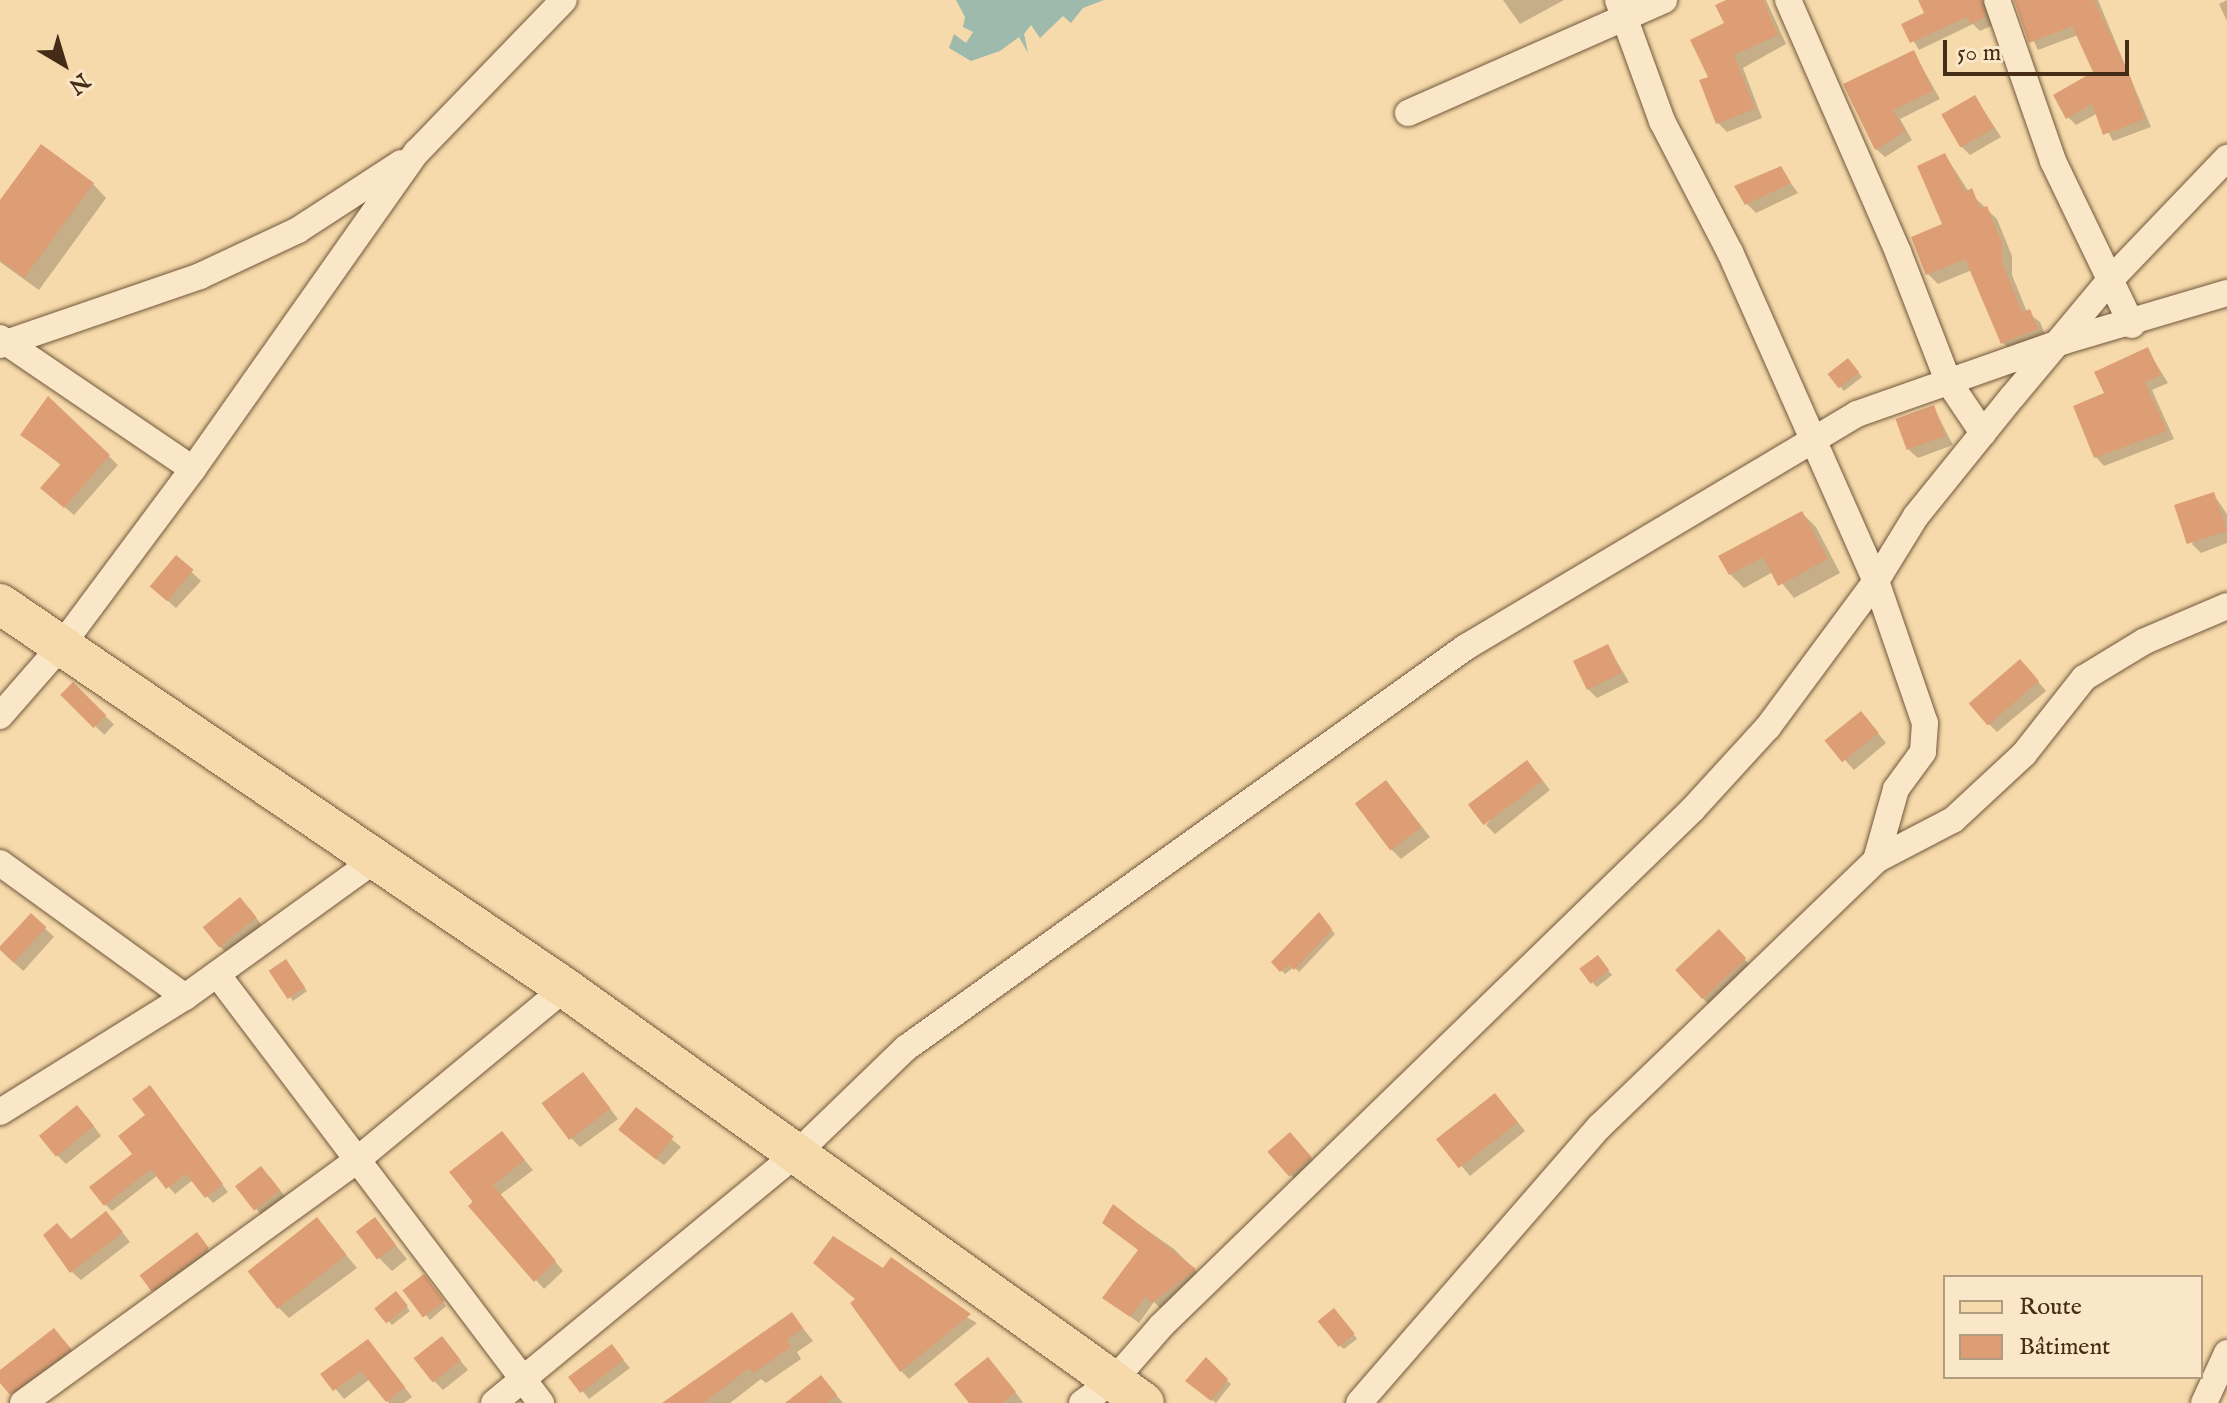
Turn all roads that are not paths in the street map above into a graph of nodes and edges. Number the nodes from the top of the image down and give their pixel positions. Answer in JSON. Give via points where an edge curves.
{"nodes":[{"id":1,"x":564,"y":0,"type":"edge"},
{"id":2,"x":1664,"y":0,"type":"edge"},
{"id":3,"x":1788,"y":0,"type":"edge"},
{"id":4,"x":1997,"y":0,"type":"edge"},
{"id":5,"x":1622,"y":8,"type":"edge"},
{"id":6,"x":1408,"y":113,"type":"dead end"},
{"id":7,"x":417,"y":152,"type":"junction"},
{"id":8,"x":2227,"y":158,"type":"edge"},
{"id":9,"x":2111,"y":279,"type":"junction"},
{"id":10,"x":2227,"y":293,"type":"edge"},
{"id":11,"x":2132,"y":325,"type":"junction"},
{"id":12,"x":1,"y":341,"type":"edge"},
{"id":13,"x":2064,"y":341,"type":"junction"},
{"id":14,"x":1948,"y":381,"type":"junction"},
{"id":15,"x":1983,"y":433,"type":"junction"},
{"id":16,"x":1812,"y":440,"type":"junction"},
{"id":17,"x":193,"y":469,"type":"junction"},
{"id":18,"x":1876,"y":581,"type":"junction"},
{"id":19,"x":0,"y":604,"type":"edge"},
{"id":20,"x":2227,"y":606,"type":"edge"},
{"id":21,"x":61,"y":646,"type":"junction"},
{"id":22,"x":0,"y":716,"type":"edge"},
{"id":23,"x":375,"y":860,"type":"junction"},
{"id":24,"x":1876,"y":860,"type":"junction"},
{"id":25,"x":0,"y":863,"type":"edge"},
{"id":26,"x":217,"y":974,"type":"junction"},
{"id":27,"x":565,"y":988,"type":"junction"},
{"id":28,"x":185,"y":997,"type":"junction"},
{"id":29,"x":0,"y":1112,"type":"edge"},
{"id":30,"x":794,"y":1156,"type":"junction"},
{"id":31,"x":357,"y":1160,"type":"junction"},
{"id":32,"x":2227,"y":1353,"type":"edge"},
{"id":33,"x":524,"y":1381,"type":"junction"},
{"id":34,"x":1130,"y":1391,"type":"edge"},
{"id":35,"x":23,"y":1403,"type":"edge"},
{"id":36,"x":494,"y":1403,"type":"edge"},
{"id":37,"x":541,"y":1403,"type":"edge"},
{"id":38,"x":1082,"y":1403,"type":"edge"},
{"id":39,"x":1359,"y":1403,"type":"edge"},
{"id":40,"x":2204,"y":1403,"type":"edge"}],
"edges":[{"from":1,"to":7,"type":"street"},
{"from":2,"to":5,"type":"street"},
{"from":3,"to":14,"type":"street"},
{"from":4,"to":9,"type":"street","via":[[2053,161]]},
{"from":5,"to":6,"type":"street"},
{"from":5,"to":16,"type":"street","via":[[1662,121],[1730,252]]},
{"from":7,"to":12,"type":"street","via":[[298,230],[200,276],[106,312]]},
{"from":7,"to":17,"type":"street"},
{"from":8,"to":9,"type":"street"},
{"from":9,"to":11,"type":"street"},
{"from":9,"to":13,"type":"street"},
{"from":10,"to":11,"type":"street"},
{"from":11,"to":13,"type":"street"},
{"from":12,"to":17,"type":"street"},
{"from":13,"to":14,"type":"street"},
{"from":13,"to":15,"type":"street"},
{"from":14,"to":15,"type":"street"},
{"from":14,"to":16,"type":"street","via":[[1857,414]]},
{"from":15,"to":18,"type":"street","via":[[1916,516]]},
{"from":16,"to":18,"type":"street"},
{"from":16,"to":30,"type":"street","via":[[1466,647],[906,1048]]},
{"from":17,"to":21,"type":"street"},
{"from":18,"to":24,"type":"street","via":[[1925,723],[1923,752],[1896,789]]},
{"from":18,"to":34,"type":"street","via":[[1768,727],[1693,809],[1161,1326]]},
{"from":19,"to":21,"type":"main road"},
{"from":20,"to":24,"type":"street","via":[[2145,641],[2084,678],[2024,754],[1953,820]]},
{"from":21,"to":22,"type":"street"},
{"from":21,"to":23,"type":"main road"},
{"from":23,"to":26,"type":"street"},
{"from":23,"to":27,"type":"main road"},
{"from":24,"to":39,"type":"street","via":[[1600,1126]]},
{"from":25,"to":28,"type":"street"},
{"from":26,"to":28,"type":"street"},
{"from":26,"to":31,"type":"street"},
{"from":27,"to":30,"type":"main road"},
{"from":27,"to":31,"type":"street"},
{"from":28,"to":29,"type":"street"},
{"from":30,"to":33,"type":"street"},
{"from":30,"to":34,"type":"main road"},
{"from":31,"to":33,"type":"street"},
{"from":31,"to":35,"type":"street"},
{"from":32,"to":40,"type":"street"},
{"from":33,"to":36,"type":"street"},
{"from":33,"to":37,"type":"street"},
{"from":34,"to":38,"type":"street"}]}
